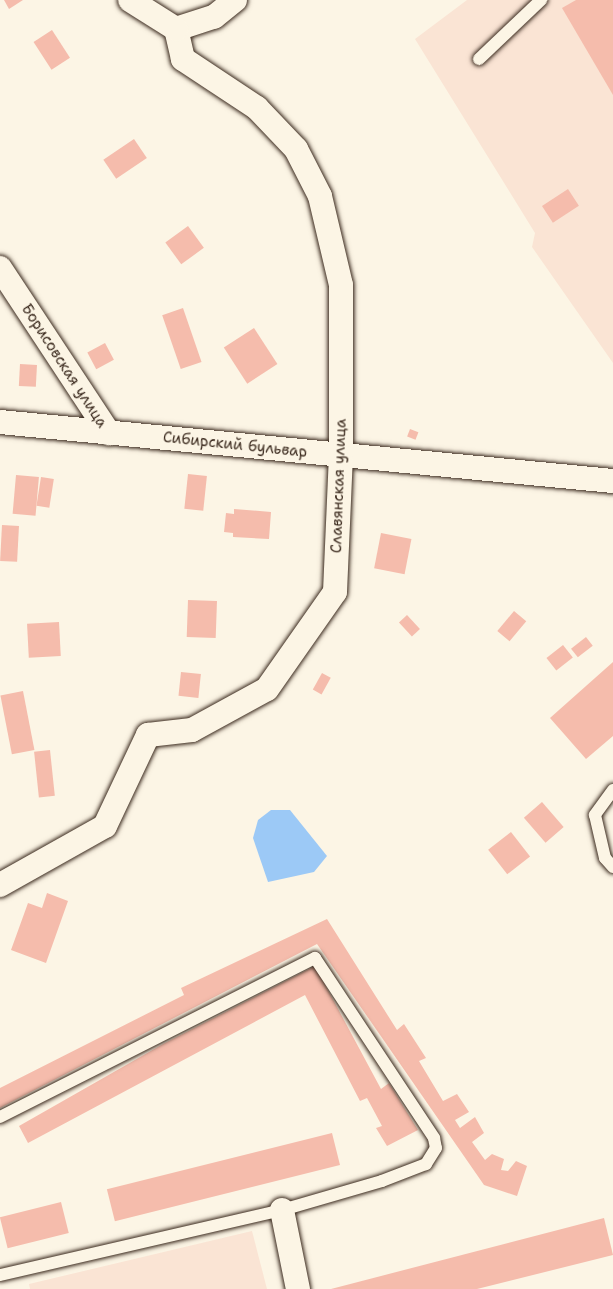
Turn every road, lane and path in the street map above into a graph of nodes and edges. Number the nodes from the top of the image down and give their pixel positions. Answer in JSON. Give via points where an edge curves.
{"nodes":[{"id":1,"x":130,"y":0,"type":"edge"},
{"id":2,"x":235,"y":0,"type":"edge"},
{"id":3,"x":541,"y":0,"type":"edge"},
{"id":4,"x":176,"y":29,"type":"junction"},
{"id":5,"x":479,"y":59,"type":"dead end"},
{"id":6,"x":0,"y":268,"type":"edge"},
{"id":7,"x":0,"y":422,"type":"edge"},
{"id":8,"x":109,"y":433,"type":"junction"},
{"id":9,"x":341,"y":455,"type":"junction"},
{"id":10,"x":613,"y":481,"type":"edge"},
{"id":11,"x":613,"y":790,"type":"edge"},
{"id":12,"x":613,"y":867,"type":"edge"},
{"id":13,"x":0,"y":885,"type":"edge"},
{"id":14,"x":0,"y":1117,"type":"edge"},
{"id":15,"x":282,"y":1210,"type":"junction"},
{"id":16,"x":0,"y":1275,"type":"edge"},
{"id":17,"x":298,"y":1289,"type":"edge"}],
"edges":[{"from":1,"to":4,"type":"street"},
{"from":2,"to":4,"type":"street","via":[[214,17]]},
{"from":3,"to":5,"type":"lane"},
{"from":4,"to":9,"type":"street","name":"Славянская улица","via":[[183,59],[257,108],[296,148],[320,196],[341,285]]},
{"from":6,"to":8,"type":"street","name":"Борисовская улица"},
{"from":7,"to":8,"type":"street","name":"Сибирский бульвар"},
{"from":8,"to":9,"type":"street","name":"Сибирский бульвар"},
{"from":9,"to":10,"type":"street","name":"Сибирский бульвар"},
{"from":9,"to":13,"type":"street","name":"Славянская улица","via":[[335,592],[267,690],[192,730],[148,735],[105,826]]},
{"from":11,"to":12,"type":"lane","via":[[596,815],[605,858]]},
{"from":14,"to":15,"type":"lane","via":[[315,958],[434,1138],[436,1148],[426,1164],[403,1175]]},
{"from":15,"to":16,"type":"lane"},
{"from":15,"to":17,"type":"street"}]}
